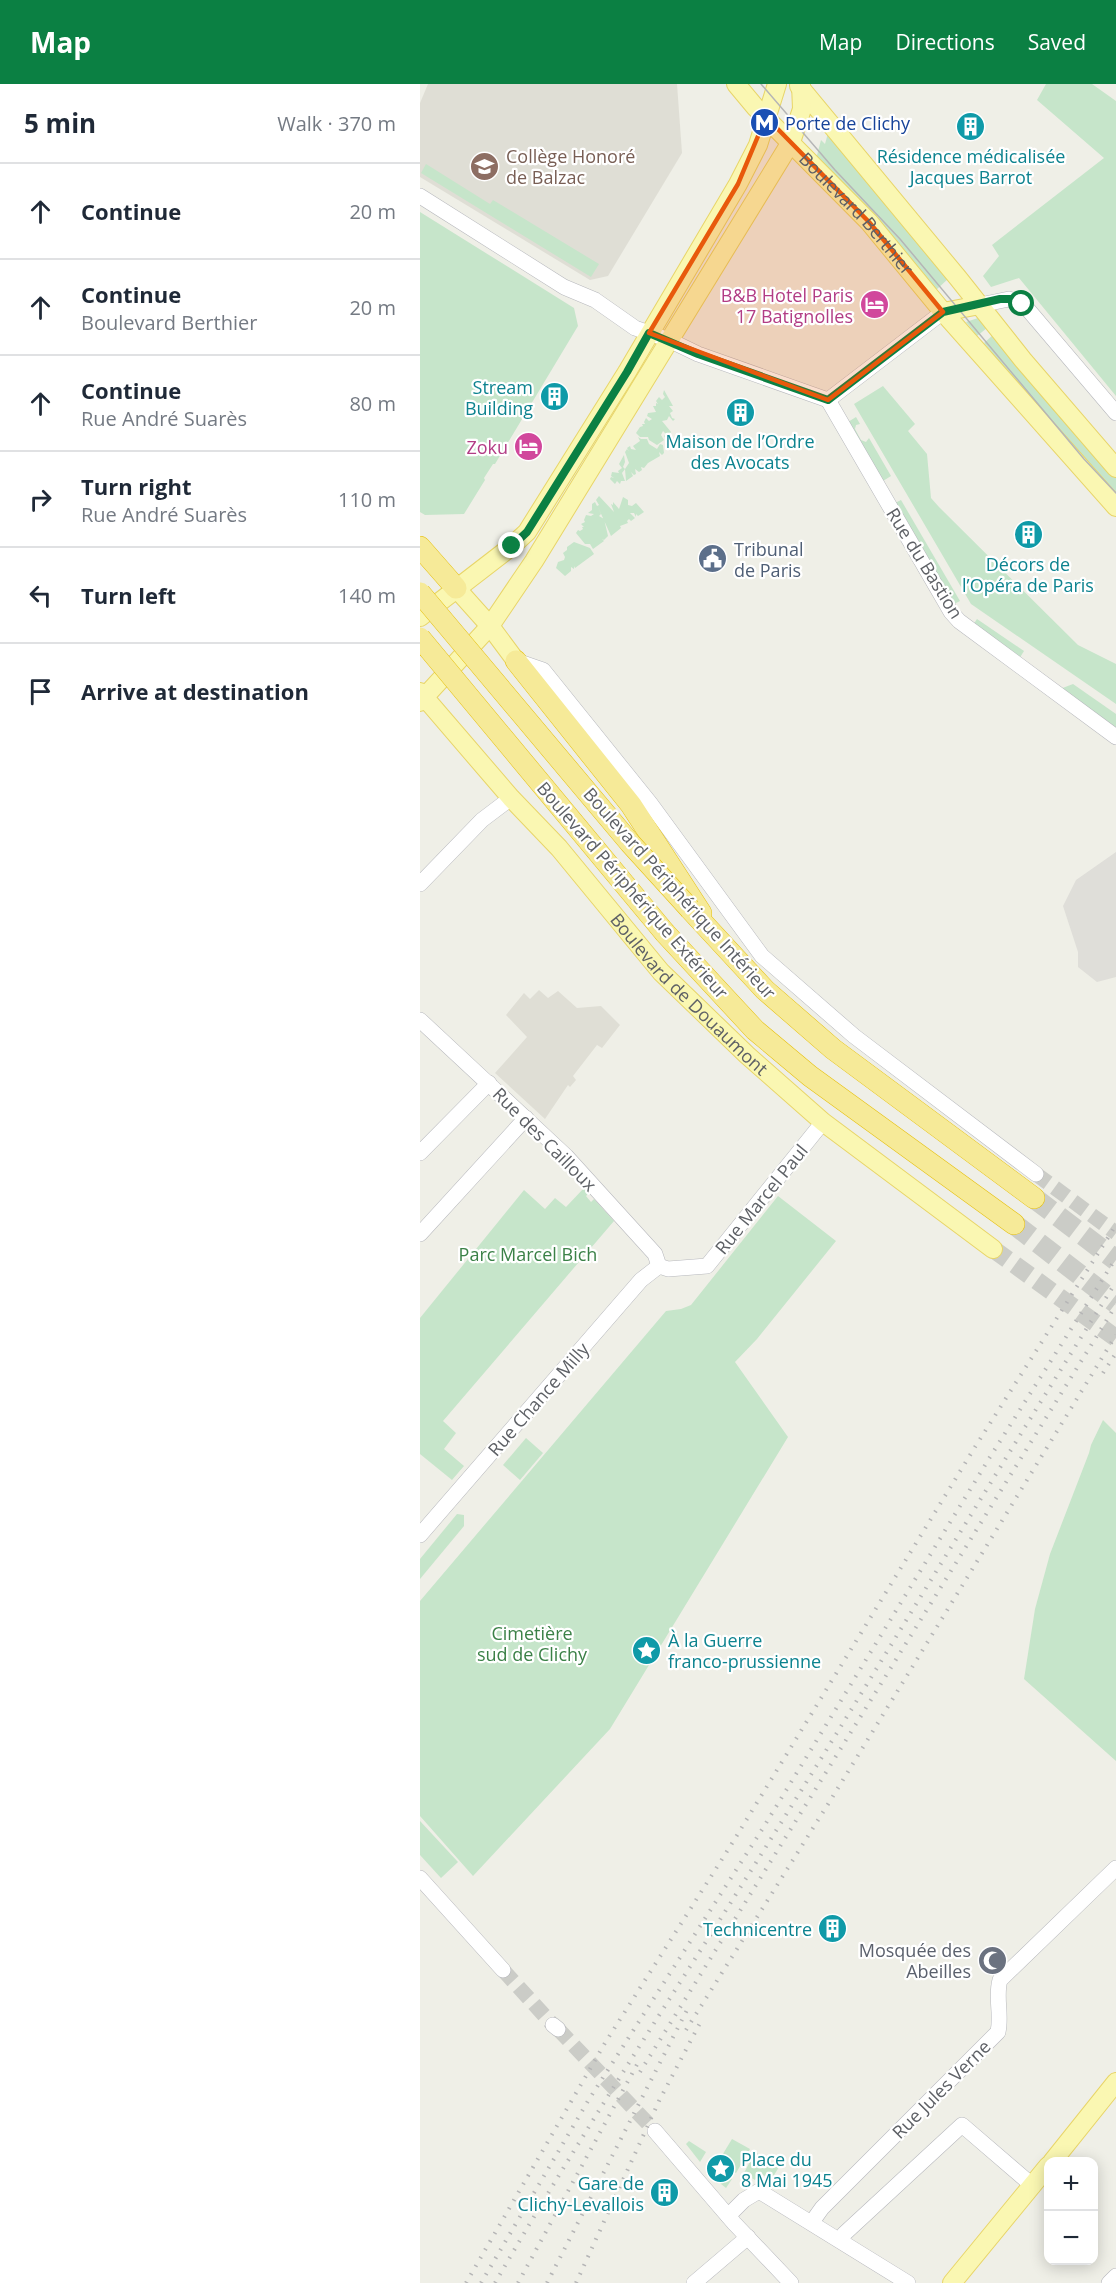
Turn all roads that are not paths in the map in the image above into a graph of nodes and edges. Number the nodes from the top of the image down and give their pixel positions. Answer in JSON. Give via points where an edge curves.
{"nodes":[{"id":1,"x":736,"y":84,"type":"edge"},
{"id":2,"x":777,"y":84,"type":"edge"},
{"id":3,"x":800,"y":85,"type":"edge"},
{"id":4,"x":766,"y":117,"type":"junction"},
{"id":5,"x":791,"y":142,"type":"junction"},
{"id":6,"x":420,"y":196,"type":"edge"},
{"id":7,"x":980,"y":304,"type":"junction"},
{"id":8,"x":943,"y":312,"type":"junction"},
{"id":9,"x":649,"y":333,"type":"junction"},
{"id":10,"x":669,"y":340,"type":"junction"},
{"id":11,"x":828,"y":400,"type":"junction"},
{"id":12,"x":1116,"y":413,"type":"edge"},
{"id":13,"x":1116,"y":468,"type":"edge"},
{"id":14,"x":1116,"y":507,"type":"edge"},
{"id":15,"x":420,"y":547,"type":"edge"},
{"id":16,"x":456,"y":588,"type":"junction"},
{"id":17,"x":420,"y":593,"type":"edge"},
{"id":18,"x":420,"y":617,"type":"edge"},
{"id":19,"x":490,"y":626,"type":"junction"},
{"id":20,"x":420,"y":638,"type":"edge"},
{"id":21,"x":516,"y":661,"type":"junction"},
{"id":22,"x":421,"y":697,"type":"edge"},
{"id":23,"x":1116,"y":737,"type":"edge"},
{"id":24,"x":511,"y":798,"type":"junction"},
{"id":25,"x":420,"y":884,"type":"edge"},
{"id":26,"x":719,"y":942,"type":"junction"},
{"id":27,"x":420,"y":1020,"type":"edge"},
{"id":28,"x":489,"y":1083,"type":"junction"},
{"id":29,"x":526,"y":1118,"type":"junction"},
{"id":30,"x":824,"y":1122,"type":"junction"},
{"id":31,"x":420,"y":1153,"type":"edge"},
{"id":32,"x":1036,"y":1174,"type":"tunnel mouth"},
{"id":33,"x":1034,"y":1198,"type":"tunnel mouth"},
{"id":34,"x":1014,"y":1224,"type":"tunnel mouth"},
{"id":35,"x":420,"y":1234,"type":"edge"},
{"id":36,"x":993,"y":1250,"type":"tunnel mouth"},
{"id":37,"x":659,"y":1266,"type":"junction"},
{"id":38,"x":420,"y":1535,"type":"edge"},
{"id":39,"x":1116,"y":1868,"type":"edge"},
{"id":40,"x":420,"y":1878,"type":"edge"},
{"id":41,"x":503,"y":1970,"type":"tunnel mouth"},
{"id":42,"x":1116,"y":2082,"type":"edge"},
{"id":43,"x":655,"y":2131,"type":"tunnel mouth"},
{"id":44,"x":1056,"y":2157,"type":"edge"},
{"id":45,"x":1044,"y":2171,"type":"edge"},
{"id":46,"x":1033,"y":2186,"type":"junction"},
{"id":47,"x":728,"y":2216,"type":"junction"},
{"id":48,"x":812,"y":2222,"type":"junction"},
{"id":49,"x":748,"y":2237,"type":"junction"},
{"id":50,"x":842,"y":2241,"type":"junction"},
{"id":51,"x":1116,"y":2276,"type":"edge"},
{"id":52,"x":694,"y":2283,"type":"edge"},
{"id":53,"x":790,"y":2283,"type":"edge"},
{"id":54,"x":908,"y":2283,"type":"edge"},
{"id":55,"x":952,"y":2283,"type":"edge"},
{"id":56,"x":1109,"y":2283,"type":"edge"}],
"edges":[{"from":1,"to":4,"type":"main road","name":"Boulevard Berthier"},
{"from":2,"to":4,"type":"main road"},
{"from":3,"to":5,"type":"main road","via":[[802,109]]},
{"from":3,"to":7,"type":"main road","name":"Boulevard Berthier"},
{"from":4,"to":5,"type":"main road","name":"Boulevard Berthier"},
{"from":4,"to":9,"type":"main road","via":[[758,145],[738,184]]},
{"from":5,"to":8,"type":"main road","name":"Boulevard Berthier","via":[[869,222]]},
{"from":5,"to":10,"type":"main road"},
{"from":6,"to":9,"type":"street","via":[[564,287],[595,300],[635,328]]},
{"from":7,"to":8,"type":"main road"},
{"from":7,"to":12,"type":"street","via":[[1009,299],[1024,306]]},
{"from":7,"to":13,"type":"main road","name":"Boulevard Berthier"},
{"from":8,"to":11,"type":"street"},
{"from":8,"to":14,"type":"main road","name":"Boulevard Berthier"},
{"from":9,"to":10,"type":"street"},
{"from":9,"to":16,"type":"main road","via":[[527,532]]},
{"from":10,"to":11,"type":"street"},
{"from":10,"to":19,"type":"main road"},
{"from":11,"to":23,"type":"street","name":"Rue du Bastion","via":[[951,612]]},
{"from":15,"to":16,"type":"highway"},
{"from":16,"to":18,"type":"main road"},
{"from":16,"to":19,"type":"main road"},
{"from":17,"to":26,"type":"highway","name":"Boulevard Périphérique Intérieur","bridge":true,"via":[[630,843]]},
{"from":19,"to":21,"type":"main road"},
{"from":19,"to":22,"type":"main road"},
{"from":20,"to":34,"type":"highway","name":"Boulevard Périphérique Extérieur","bridge":true,"via":[[665,933],[755,1029],[819,1083]]},
{"from":21,"to":26,"type":"highway","via":[[631,805]]},
{"from":21,"to":32,"type":"street","via":[[543,670],[650,803],[762,956],[854,1036]]},
{"from":22,"to":24,"type":"main road","name":"Boulevard de Douaumont"},
{"from":24,"to":25,"type":"street","via":[[482,820]]},
{"from":24,"to":30,"type":"main road","name":"Boulevard de Douaumont","via":[[559,848],[661,972]]},
{"from":26,"to":33,"type":"highway","name":"Boulevard Périphérique Intérieur","via":[[765,990],[833,1049]]},
{"from":27,"to":28,"type":"street","name":"Rue des Cailloux"},
{"from":28,"to":29,"type":"street","name":"Rue des Cailloux"},
{"from":28,"to":31,"type":"street"},
{"from":29,"to":35,"type":"street"},
{"from":29,"to":37,"type":"street","name":"Rue des Cailloux","via":[[626,1221],[655,1254]]},
{"from":30,"to":36,"type":"main road","name":"Boulevard de Douaumont"},
{"from":30,"to":37,"type":"street","name":"Rue Marcel Paul","via":[[707,1266]]},
{"from":37,"to":38,"type":"street","name":"Rue Chance Milly","via":[[641,1280]]},
{"from":39,"to":48,"type":"street","name":"Rue Jules Verne","via":[[1000,1980],[998,2032]]},
{"from":40,"to":41,"type":"street"},
{"from":42,"to":44,"type":"main road"},
{"from":43,"to":47,"type":"street"},
{"from":45,"to":46,"type":"main road"},
{"from":46,"to":50,"type":"street","via":[[962,2125],[844,2234]]},
{"from":46,"to":55,"type":"main road"},
{"from":47,"to":48,"type":"street","via":[[759,2191]]},
{"from":47,"to":49,"type":"street"},
{"from":48,"to":50,"type":"street"},
{"from":49,"to":52,"type":"street"},
{"from":49,"to":53,"type":"street"},
{"from":50,"to":54,"type":"street"},
{"from":51,"to":56,"type":"street"}]}
